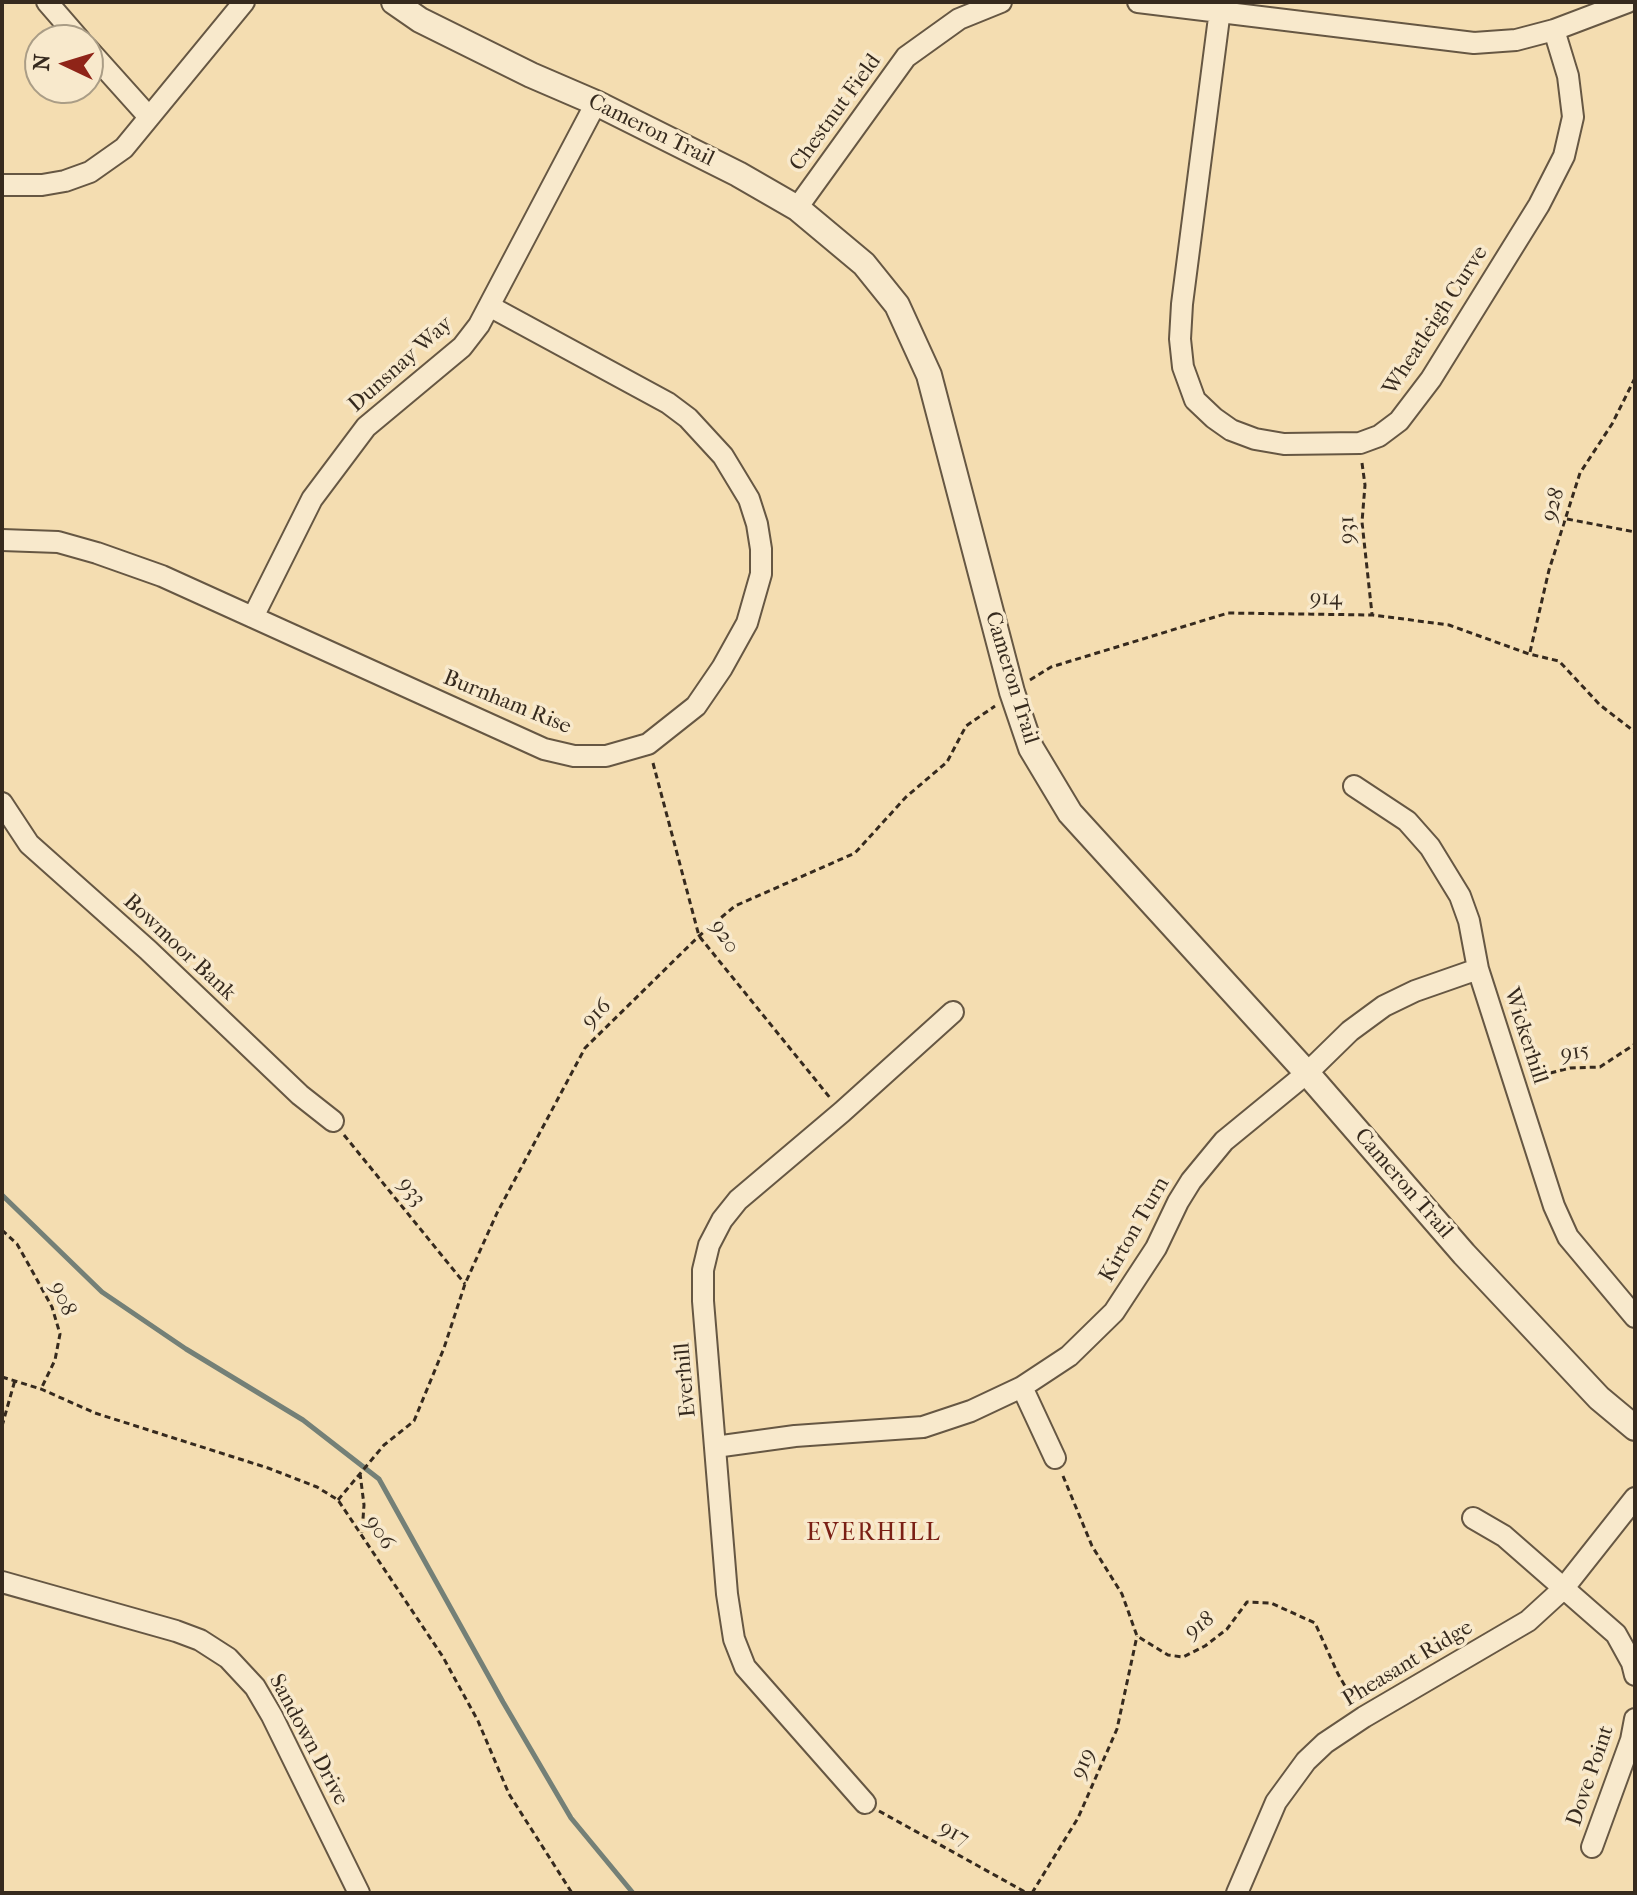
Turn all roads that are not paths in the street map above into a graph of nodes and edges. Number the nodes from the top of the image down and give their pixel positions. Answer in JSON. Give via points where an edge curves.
{"nodes":[{"id":1,"x":47,"y":2,"type":"edge"},
{"id":2,"x":244,"y":2,"type":"edge"},
{"id":3,"x":394,"y":2,"type":"edge"},
{"id":4,"x":1001,"y":2,"type":"edge"},
{"id":5,"x":1138,"y":2,"type":"edge"},
{"id":6,"x":1628,"y":2,"type":"edge"},
{"id":7,"x":1220,"y":6,"type":"edge"},
{"id":8,"x":66,"y":24,"type":"edge"},
{"id":9,"x":1554,"y":30,"type":"junction"},
{"id":10,"x":104,"y":67,"type":"edge"},
{"id":11,"x":596,"y":103,"type":"junction"},
{"id":12,"x":149,"y":117,"type":"junction"},
{"id":13,"x":2,"y":185,"type":"edge"},
{"id":14,"x":797,"y":208,"type":"junction"},
{"id":15,"x":491,"y":307,"type":"junction"},
{"id":16,"x":2,"y":540,"type":"edge"},
{"id":17,"x":254,"y":615,"type":"junction"},
{"id":18,"x":1354,"y":786,"type":"dead end"},
{"id":19,"x":2,"y":803,"type":"edge"},
{"id":20,"x":1478,"y":969,"type":"junction"},
{"id":21,"x":953,"y":1012,"type":"dead end"},
{"id":22,"x":1307,"y":1073,"type":"junction"},
{"id":23,"x":333,"y":1121,"type":"road end"},
{"id":24,"x":1635,"y":1317,"type":"edge"},
{"id":25,"x":1022,"y":1387,"type":"junction"},
{"id":26,"x":1635,"y":1428,"type":"edge"},
{"id":27,"x":715,"y":1447,"type":"junction"},
{"id":28,"x":1055,"y":1458,"type":"road end"},
{"id":29,"x":1635,"y":1498,"type":"edge"},
{"id":30,"x":1473,"y":1518,"type":"dead end"},
{"id":31,"x":2,"y":1582,"type":"edge"},
{"id":32,"x":1563,"y":1589,"type":"junction"},
{"id":33,"x":1635,"y":1675,"type":"edge"},
{"id":34,"x":1635,"y":1719,"type":"edge"},
{"id":35,"x":865,"y":1803,"type":"road end"},
{"id":36,"x":1592,"y":1847,"type":"dead end"},
{"id":37,"x":359,"y":1893,"type":"edge"},
{"id":38,"x":1237,"y":1893,"type":"edge"}],
"edges":[{"from":1,"to":8,"type":"street"},
{"from":2,"to":12,"type":"street"},
{"from":3,"to":11,"type":"street","name":"Cameron Trail","via":[[420,20]]},
{"from":4,"to":14,"type":"street","name":"Chestnut Field","via":[[959,19],[906,57]]},
{"from":5,"to":7,"type":"street"},
{"from":6,"to":9,"type":"street"},
{"from":7,"to":9,"type":"street","via":[[1250,17],[1474,43]]},
{"from":7,"to":9,"type":"street","name":"Wheatleigh Curve","via":[[1182,304],[1183,367],[1195,400],[1214,418],[1255,439],[1284,444],[1360,443],[1379,436],[1399,421],[1431,379],[1564,156],[1573,117]]},
{"from":10,"to":12,"type":"street"},
{"from":11,"to":14,"type":"street","name":"Cameron Trail"},
{"from":11,"to":15,"type":"street","name":"Dunsnay Way"},
{"from":12,"to":13,"type":"street","via":[[124,148],[90,172],[42,185]]},
{"from":14,"to":22,"type":"street","name":"Cameron Trail","via":[[864,264],[910,328],[940,413],[1006,697],[1031,748],[1070,813]]},
{"from":15,"to":17,"type":"street","name":"Dunsnay Way","via":[[462,347],[366,427],[312,499]]},
{"from":15,"to":17,"type":"street","name":"Burnham Rise","via":[[668,403],[723,456],[749,499],[761,574],[747,623],[696,706],[648,744],[606,756],[574,756],[544,749]]},
{"from":16,"to":17,"type":"street","name":"Burnham Rise","via":[[58,542],[97,553]]},
{"from":18,"to":20,"type":"street","name":"Wickerhill","via":[[1407,821],[1430,847],[1460,896]]},
{"from":19,"to":23,"type":"street","name":"Bowmoor Bank","via":[[29,844]]},
{"from":20,"to":22,"type":"street","name":"Kirton Turn","via":[[1384,1006]]},
{"from":20,"to":24,"type":"street","name":"Wickerhill","via":[[1554,1206],[1568,1237]]},
{"from":21,"to":27,"type":"street","name":"Everhill","via":[[738,1200],[722,1220],[703,1270]]},
{"from":22,"to":25,"type":"street","name":"Kirton Turn","via":[[1207,1160],[1129,1292],[1097,1331]]},
{"from":22,"to":26,"type":"street","name":"Cameron Trail","via":[[1464,1254],[1599,1398]]},
{"from":25,"to":27,"type":"street","name":"Kirton Turn","via":[[923,1427]]},
{"from":25,"to":28,"type":"street"},
{"from":27,"to":35,"type":"street","name":"Everhill","via":[[730,1619],[745,1667]]},
{"from":29,"to":32,"type":"street","name":"Pheasant Ridge"},
{"from":30,"to":32,"type":"street","via":[[1504,1536]]},
{"from":31,"to":37,"type":"street","name":"Sandown Drive","via":[[176,1631],[228,1658],[272,1716]]},
{"from":32,"to":33,"type":"street","via":[[1616,1634]]},
{"from":32,"to":38,"type":"street","name":"Pheasant Ridge","via":[[1528,1621],[1325,1743],[1276,1802]]},
{"from":34,"to":36,"type":"street","name":"Dove Point"}]}
